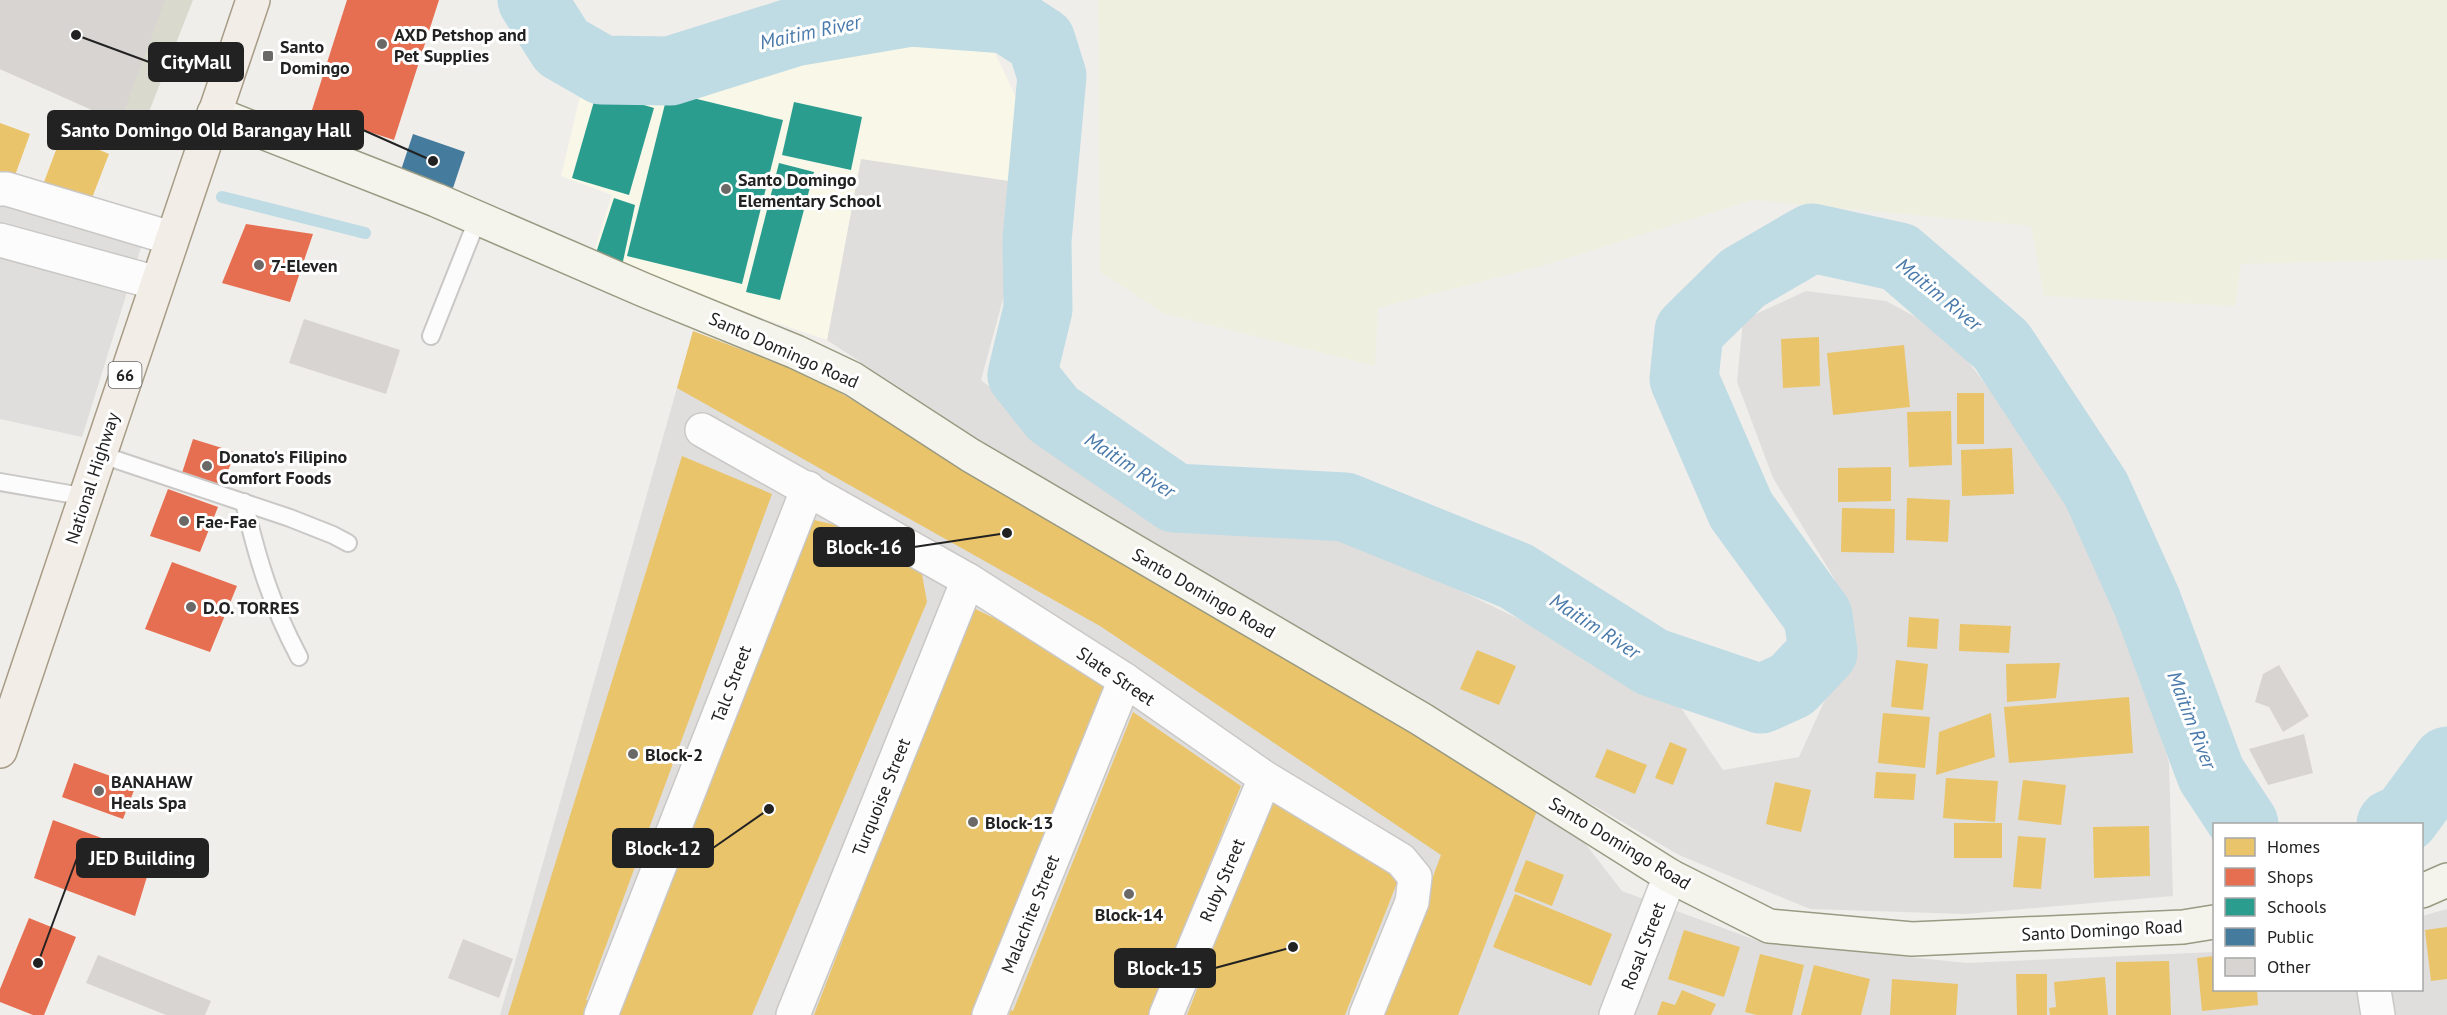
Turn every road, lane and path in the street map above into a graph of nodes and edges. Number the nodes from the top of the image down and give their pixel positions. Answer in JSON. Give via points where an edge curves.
{"nodes":[{"id":1,"x":253,"y":0,"type":"edge"},
{"id":2,"x":214,"y":113,"type":"junction"},
{"id":3,"x":0,"y":189,"type":"edge"},
{"id":4,"x":478,"y":218,"type":"junction"},
{"id":5,"x":171,"y":238,"type":"junction"},
{"id":6,"x":0,"y":240,"type":"edge"},
{"id":7,"x":157,"y":282,"type":"junction"},
{"id":8,"x":432,"y":336,"type":"dead end"},
{"id":9,"x":702,"y":430,"type":"dead end"},
{"id":10,"x":99,"y":454,"type":"junction"},
{"id":11,"x":0,"y":482,"type":"edge"},
{"id":12,"x":808,"y":488,"type":"junction"},
{"id":13,"x":87,"y":497,"type":"junction"},
{"id":14,"x":244,"y":502,"type":"junction"},
{"id":15,"x":348,"y":543,"type":"dead end"},
{"id":16,"x":968,"y":580,"type":"junction"},
{"id":17,"x":299,"y":657,"type":"dead end"},
{"id":18,"x":1125,"y":680,"type":"junction"},
{"id":19,"x":0,"y":752,"type":"edge"},
{"id":20,"x":1265,"y":778,"type":"junction"},
{"id":21,"x":1670,"y":876,"type":"junction"},
{"id":22,"x":2447,"y":880,"type":"edge"},
{"id":23,"x":2423,"y":890,"type":"edge"},
{"id":24,"x":2213,"y":922,"type":"edge"},
{"id":25,"x":2374,"y":991,"type":"edge"},
{"id":26,"x":601,"y":1015,"type":"edge"},
{"id":27,"x":793,"y":1015,"type":"edge"},
{"id":28,"x":989,"y":1015,"type":"edge"},
{"id":29,"x":1166,"y":1015,"type":"edge"},
{"id":30,"x":1366,"y":1015,"type":"edge"},
{"id":31,"x":1616,"y":1015,"type":"edge"},
{"id":32,"x":2378,"y":1015,"type":"edge"}],
"edges":[{"from":1,"to":2,"type":"main road","name":"National Highway","number":"66"},
{"from":2,"to":4,"type":"street","name":"Santo Domingo Road"},
{"from":2,"to":5,"type":"main road","name":"National Highway","number":"66"},
{"from":3,"to":5,"type":"street"},
{"from":4,"to":8,"type":"lane"},
{"from":4,"to":21,"type":"street","name":"Santo Domingo Road","via":[[854,379],[970,455],[1421,719]]},
{"from":5,"to":7,"type":"main road","name":"National Highway","number":"66"},
{"from":6,"to":7,"type":"street"},
{"from":7,"to":10,"type":"main road","name":"National Highway","number":"66"},
{"from":9,"to":12,"type":"street","name":"Slate Street"},
{"from":10,"to":13,"type":"main road","name":"National Highway","number":"66"},
{"from":10,"to":14,"type":"lane"},
{"from":11,"to":13,"type":"lane"},
{"from":12,"to":16,"type":"street","name":"Slate Street"},
{"from":12,"to":26,"type":"street","name":"Talc Street"},
{"from":13,"to":19,"type":"main road","name":"National Highway","number":"66"},
{"from":14,"to":15,"type":"lane"},
{"from":14,"to":17,"type":"lane","via":[[257,559],[279,618]]},
{"from":16,"to":18,"type":"street","name":"Slate Street"},
{"from":16,"to":27,"type":"street","name":"Turquoise Street"},
{"from":18,"to":20,"type":"street","name":"Slate Street"},
{"from":18,"to":28,"type":"street","name":"Malachite Street"},
{"from":20,"to":29,"type":"street","name":"Ruby Street"},
{"from":20,"to":30,"type":"street","name":"Slate Street","via":[[1401,860],[1415,877],[1412,902]]},
{"from":21,"to":24,"type":"street","name":"Santo Domingo Road","via":[[1769,926],[1912,939],[2183,927]]},
{"from":21,"to":31,"type":"street","name":"Rosal Street"},
{"from":22,"to":23,"type":"street"},
{"from":25,"to":32,"type":"street"}]}
